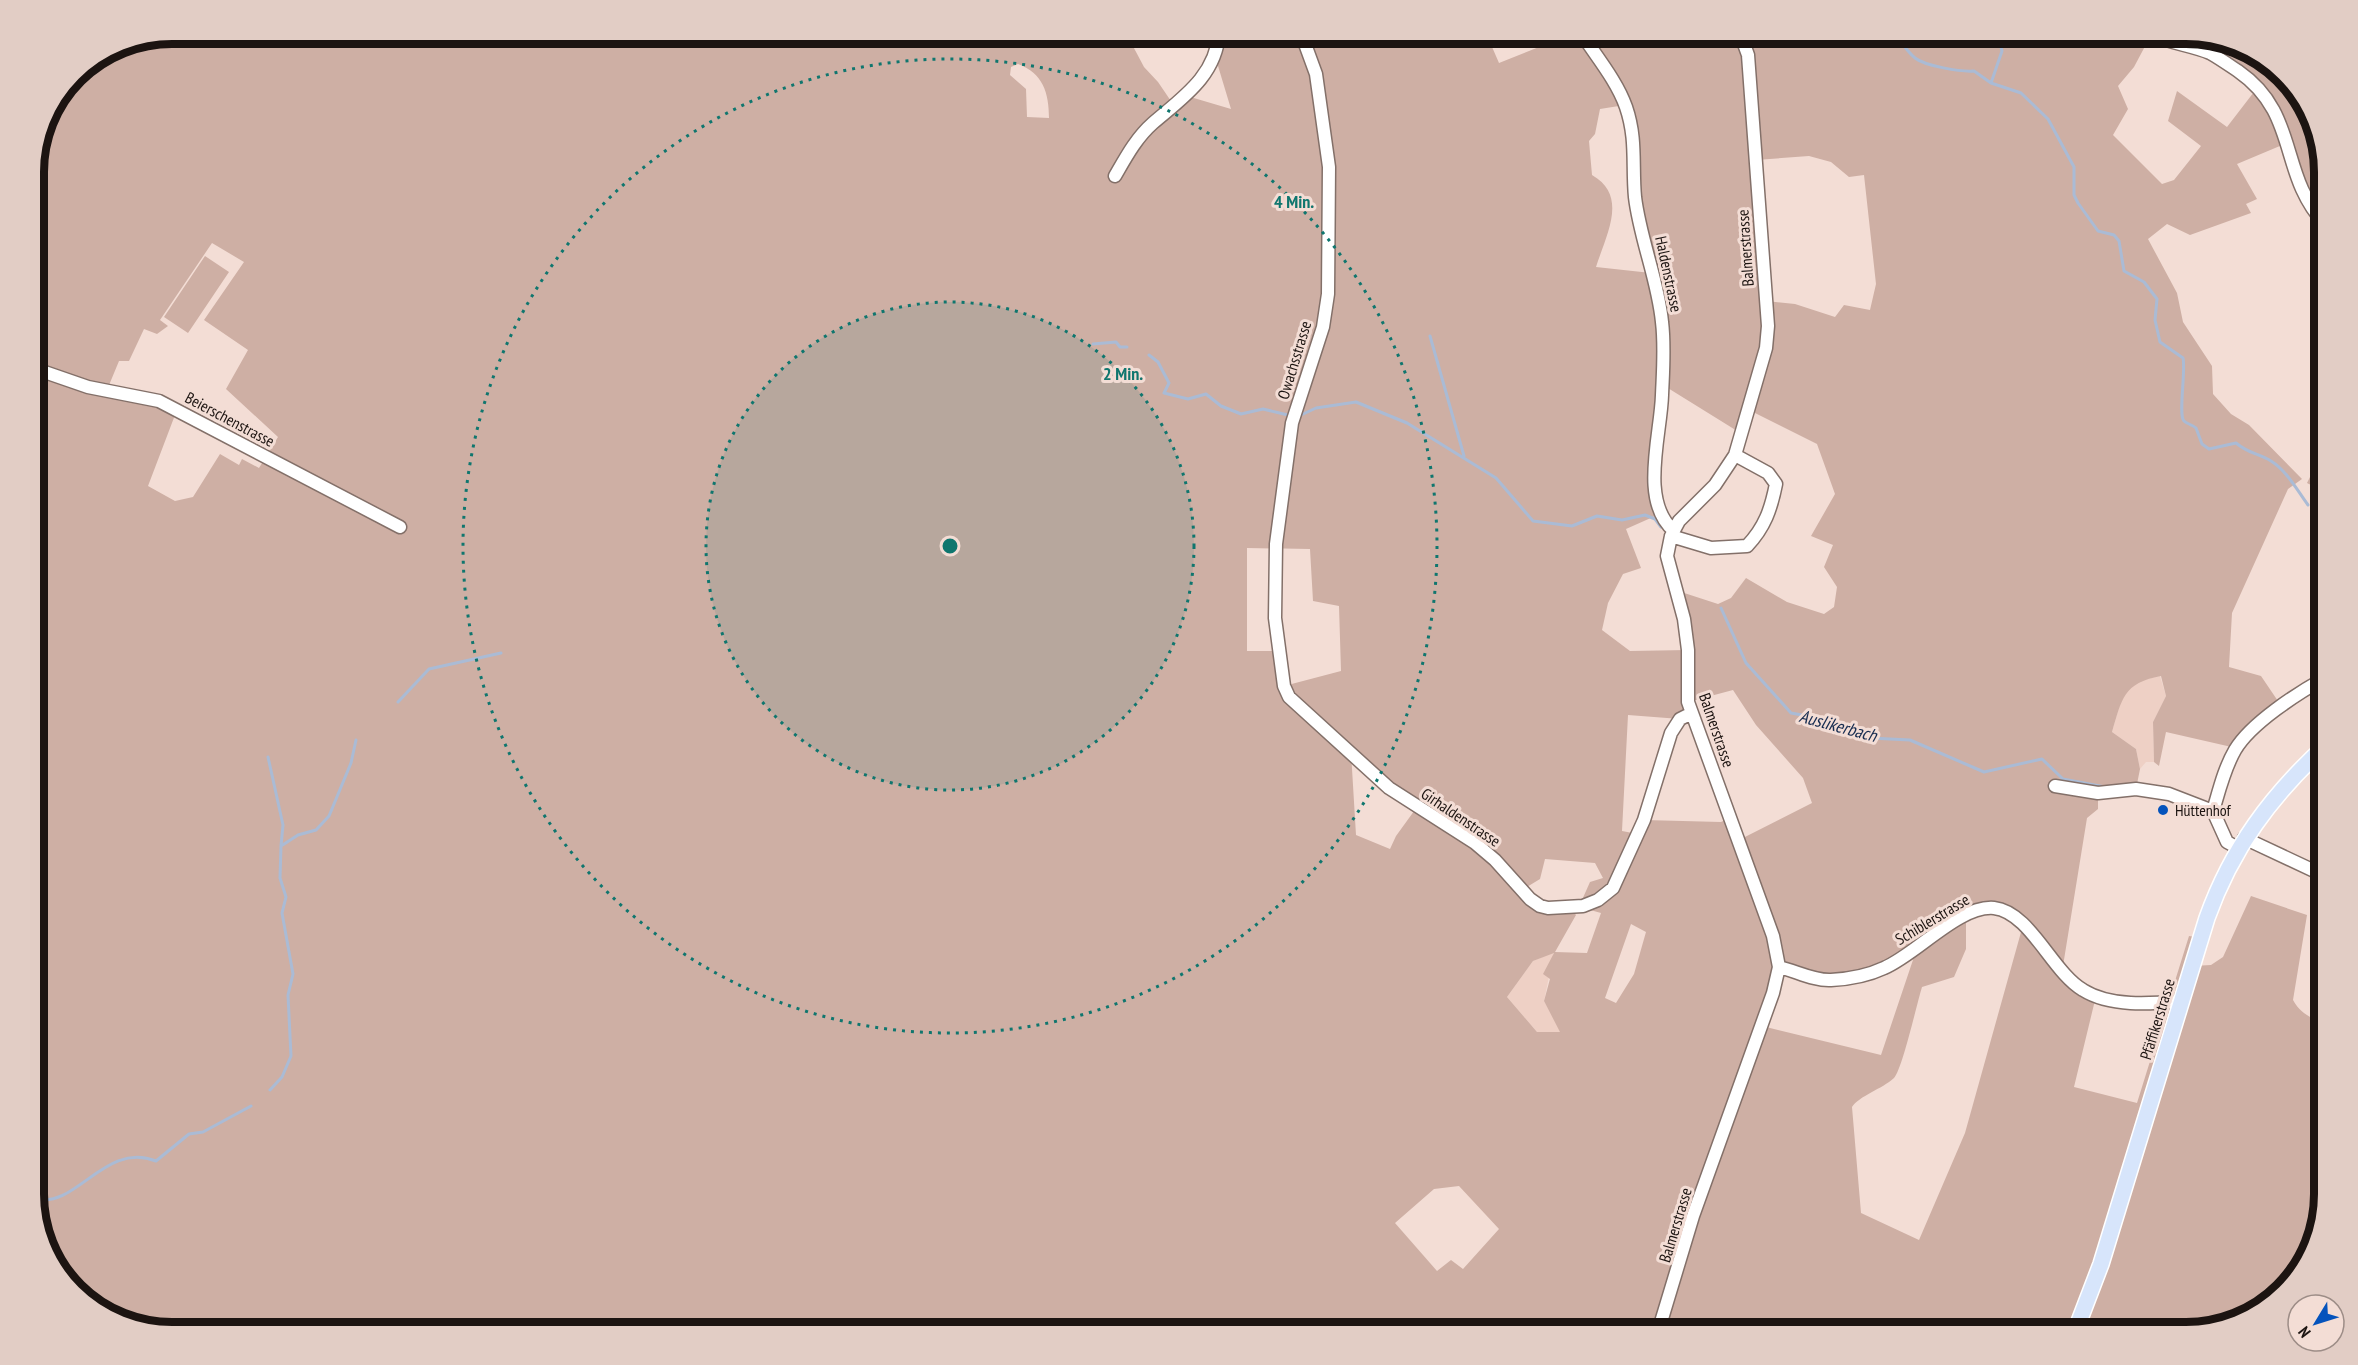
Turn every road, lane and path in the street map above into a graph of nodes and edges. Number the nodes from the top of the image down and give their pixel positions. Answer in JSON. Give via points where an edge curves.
{"nodes":[{"id":1,"x":1217,"y":44,"type":"edge"},
{"id":2,"x":1305,"y":44,"type":"edge"},
{"id":3,"x":1588,"y":44,"type":"edge"},
{"id":4,"x":1744,"y":44,"type":"edge"},
{"id":5,"x":2181,"y":44,"type":"edge"},
{"id":6,"x":1115,"y":176,"type":"dead end"},
{"id":7,"x":2314,"y":206,"type":"edge"},
{"id":8,"x":2309,"y":208,"type":"junction"},
{"id":9,"x":2314,"y":213,"type":"edge"},
{"id":10,"x":44,"y":372,"type":"edge"},
{"id":11,"x":1735,"y":455,"type":"junction"},
{"id":12,"x":400,"y":527,"type":"dead end"},
{"id":13,"x":1672,"y":533,"type":"junction"},
{"id":14,"x":2314,"y":685,"type":"edge"},
{"id":15,"x":1289,"y":697,"type":"joint"},
{"id":16,"x":1692,"y":713,"type":"junction"},
{"id":17,"x":2314,"y":757,"type":"edge"},
{"id":18,"x":2055,"y":786,"type":"dead end"},
{"id":19,"x":2213,"y":811,"type":"junction"},
{"id":20,"x":2241,"y":843,"type":"junction"},
{"id":21,"x":2314,"y":871,"type":"edge"},
{"id":22,"x":1779,"y":967,"type":"junction"},
{"id":23,"x":2181,"y":1001,"type":"junction"},
{"id":24,"x":1661,"y":1322,"type":"edge"},
{"id":25,"x":2079,"y":1322,"type":"edge"}],
"edges":[{"from":1,"to":6,"type":"street","via":[[1205,74],[1187,96],[1135,143]]},
{"from":2,"to":15,"type":"street","name":"Owachsstrasse","via":[[1316,74],[1329,167],[1328,294],[1323,327],[1292,423],[1276,544],[1275,618],[1284,686]]},
{"from":3,"to":13,"type":"street","name":"Haldenstrasse","via":[[1625,105],[1634,137],[1635,197],[1662,321],[1662,421],[1654,495]]},
{"from":4,"to":11,"type":"street","name":"Balmerstrasse","via":[[1748,55],[1768,326],[1766,348]]},
{"from":5,"to":8,"type":"street","via":[[2211,54],[2239,72],[2272,105],[2283,126],[2299,188]]},
{"from":7,"to":8,"type":"street"},
{"from":8,"to":9,"type":"street"},
{"from":10,"to":12,"type":"street","name":"Beierschenstrasse","via":[[88,387],[159,401]]},
{"from":11,"to":13,"type":"street","name":"Balmerstrasse","via":[[1715,485]]},
{"from":11,"to":13,"type":"street","via":[[1763,469],[1776,484],[1771,512],[1757,535],[1747,546],[1710,548]]},
{"from":13,"to":16,"type":"street","name":"Balmerstrasse","via":[[1666,556],[1684,619],[1688,650],[1686,694]]},
{"from":14,"to":19,"type":"street","via":[[2243,738],[2229,761]]},
{"from":15,"to":16,"type":"street","name":"Girhaldenstrasse","via":[[1389,788],[1475,843],[1530,899],[1548,908],[1583,906],[1613,888],[1644,820],[1671,733],[1680,719]]},
{"from":16,"to":22,"type":"street","name":"Balmerstrasse","via":[[1773,936]]},
{"from":17,"to":20,"type":"main road","name":"Pfäffikerstrasse","via":[[2288,782]]},
{"from":18,"to":19,"type":"street","via":[[2098,793],[2136,789],[2169,794]]},
{"from":19,"to":20,"type":"street","via":[[2227,842]]},
{"from":20,"to":21,"type":"street"},
{"from":20,"to":23,"type":"main road","name":"Pfäffikerstrasse","via":[[2211,908]]},
{"from":22,"to":23,"type":"street","name":"Schiblerstrasse","via":[[1814,978],[1857,978],[1886,968],[1983,907],[2015,916],[2062,972],[2084,991],[2132,1002]]},
{"from":22,"to":24,"type":"street","name":"Balmerstrasse","via":[[1693,1216]]},
{"from":23,"to":25,"type":"main road","name":"Pfäffikerstrasse","via":[[2101,1264]]}]}
